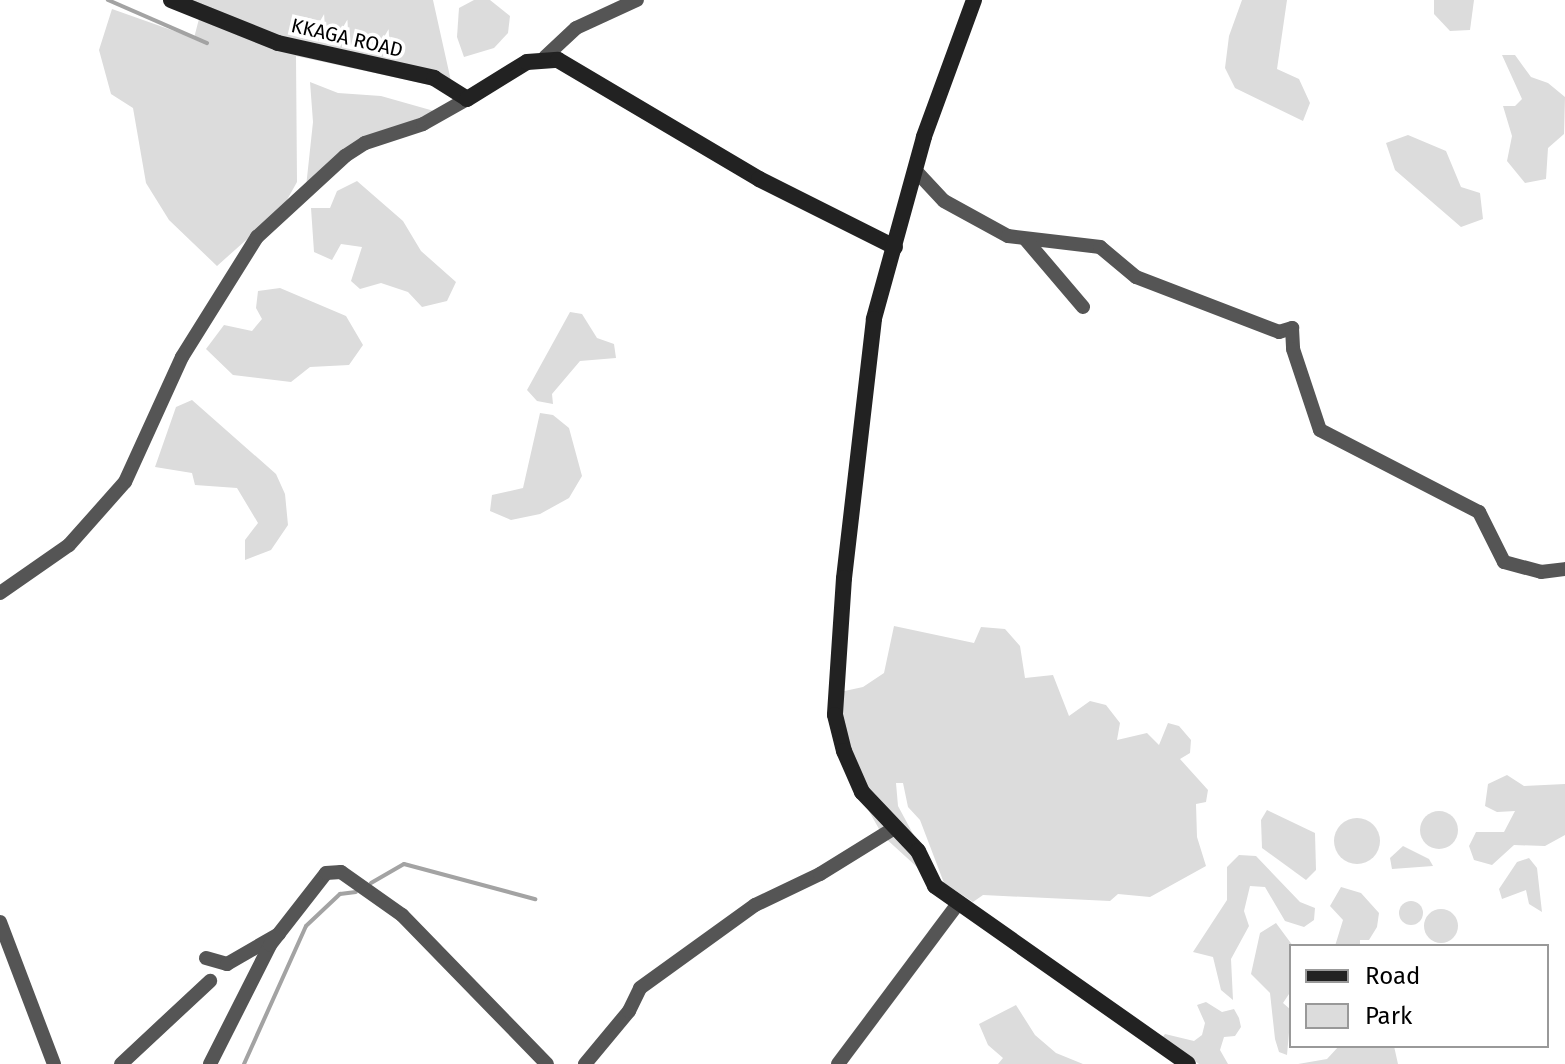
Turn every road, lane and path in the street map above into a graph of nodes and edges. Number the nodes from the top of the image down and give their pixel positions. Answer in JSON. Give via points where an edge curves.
{"nodes":[{"id":1,"x":171,"y":0,"type":"edge"},
{"id":2,"x":637,"y":0,"type":"edge"},
{"id":3,"x":974,"y":0,"type":"edge"},
{"id":4,"x":545,"y":57,"type":"junction"},
{"id":5,"x":467,"y":99,"type":"junction"},
{"id":6,"x":915,"y":170,"type":"junction"},
{"id":7,"x":1026,"y":240,"type":"junction"},
{"id":8,"x":895,"y":247,"type":"junction"},
{"id":9,"x":1083,"y":307,"type":"dead end"},
{"id":10,"x":1565,"y":569,"type":"edge"},
{"id":11,"x":0,"y":593,"type":"edge"},
{"id":12,"x":893,"y":829,"type":"junction"},
{"id":13,"x":959,"y":902,"type":"junction"},
{"id":14,"x":0,"y":922,"type":"edge"},
{"id":15,"x":279,"y":934,"type":"junction"},
{"id":16,"x":206,"y":958,"type":"dead end"},
{"id":17,"x":210,"y":981,"type":"dead end"},
{"id":18,"x":54,"y":1064,"type":"edge"},
{"id":19,"x":121,"y":1064,"type":"edge"},
{"id":20,"x":210,"y":1064,"type":"edge"},
{"id":21,"x":547,"y":1064,"type":"edge"},
{"id":22,"x":585,"y":1064,"type":"edge"},
{"id":23,"x":838,"y":1064,"type":"edge"},
{"id":24,"x":1188,"y":1064,"type":"edge"}],
"edges":[{"from":1,"to":5,"type":"street","name":"KKAGA ROAD","via":[[278,43],[434,78]]},
{"from":2,"to":4,"type":"street","via":[[576,28]]},
{"from":3,"to":6,"type":"street"},
{"from":4,"to":5,"type":"street","via":[[527,62]]},
{"from":4,"to":8,"type":"street","via":[[583,72],[759,179]]},
{"from":5,"to":11,"type":"street","via":[[423,124],[365,143],[345,156],[257,237],[182,357],[125,482],[69,545]]},
{"from":6,"to":7,"type":"street","via":[[944,201],[983,224]]},
{"from":6,"to":8,"type":"street"},
{"from":7,"to":9,"type":"street"},
{"from":7,"to":10,"type":"street","via":[[1100,247],[1136,277],[1279,332],[1292,328],[1293,349],[1320,430],[1479,512],[1504,562],[1541,572]]},
{"from":8,"to":12,"type":"street","via":[[874,319],[866,374],[835,715],[862,792]]},
{"from":12,"to":13,"type":"street","via":[[918,851],[935,886]]},
{"from":12,"to":22,"type":"street","via":[[820,874],[755,905],[640,988],[629,1011]]},
{"from":13,"to":23,"type":"street"},
{"from":13,"to":24,"type":"street"},
{"from":14,"to":18,"type":"street"},
{"from":15,"to":16,"type":"street","via":[[227,964]]},
{"from":15,"to":20,"type":"street"},
{"from":15,"to":21,"type":"street","via":[[326,873],[341,872],[402,915]]},
{"from":17,"to":19,"type":"street"}]}
